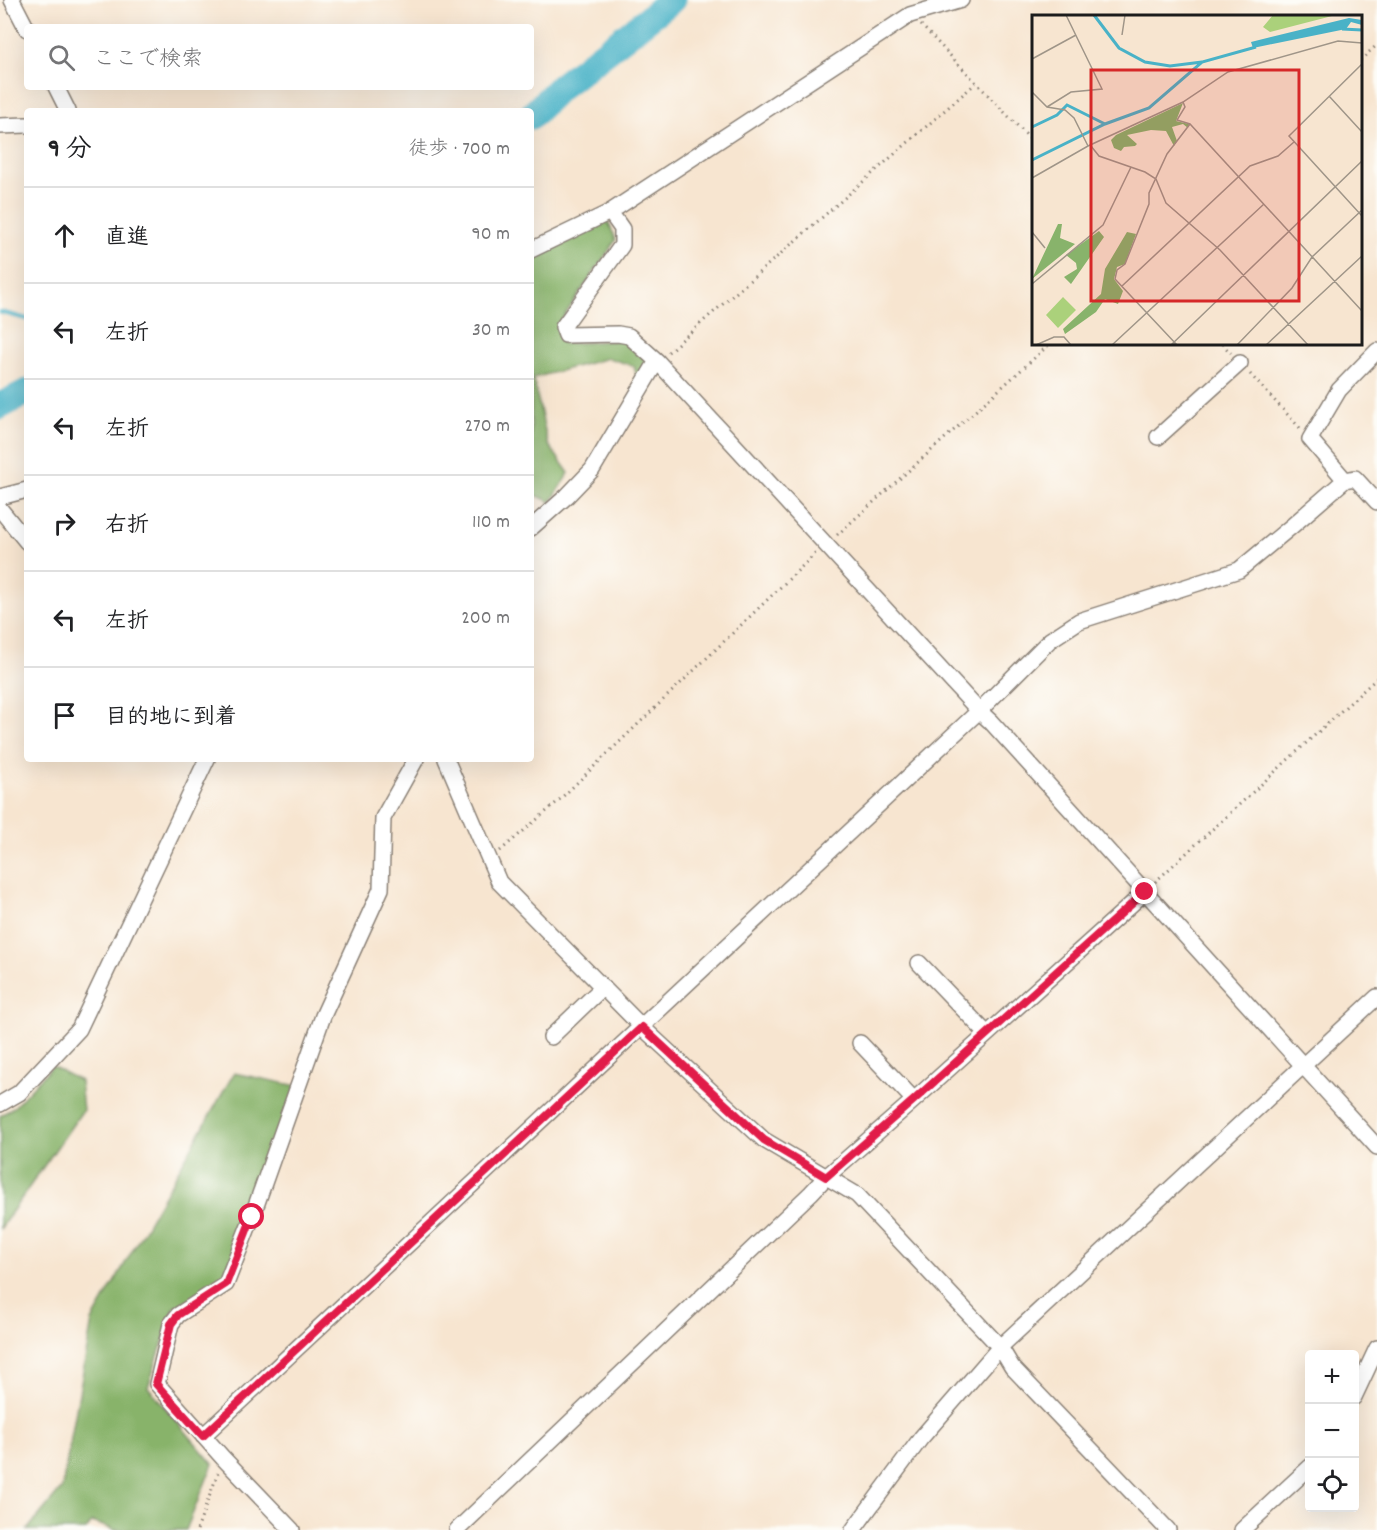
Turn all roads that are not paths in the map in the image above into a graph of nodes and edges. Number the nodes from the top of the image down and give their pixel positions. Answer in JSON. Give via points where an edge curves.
{"nodes":[{"id":1,"x":12,"y":0,"type":"edge"},
{"id":2,"x":961,"y":0,"type":"edge"},
{"id":3,"x":24,"y":24,"type":"edge"},
{"id":4,"x":58,"y":90,"type":"edge"},
{"id":5,"x":66,"y":108,"type":"edge"},
{"id":6,"x":24,"y":125,"type":"edge"},
{"id":7,"x":0,"y":126,"type":"edge"},
{"id":8,"x":610,"y":212,"type":"junction"},
{"id":9,"x":534,"y":249,"type":"edge"},
{"id":10,"x":1377,"y":351,"type":"edge"},
{"id":11,"x":657,"y":361,"type":"junction"},
{"id":12,"x":1240,"y":363,"type":"road end"},
{"id":13,"x":1158,"y":437,"type":"dead end"},
{"id":14,"x":1345,"y":480,"type":"junction"},
{"id":15,"x":24,"y":491,"type":"edge"},
{"id":16,"x":0,"y":497,"type":"edge"},
{"id":17,"x":1377,"y":502,"type":"edge"},
{"id":18,"x":0,"y":508,"type":"edge"},
{"id":19,"x":534,"y":525,"type":"edge"},
{"id":20,"x":24,"y":538,"type":"edge"},
{"id":21,"x":979,"y":711,"type":"junction"},
{"id":22,"x":206,"y":762,"type":"edge"},
{"id":23,"x":414,"y":762,"type":"edge"},
{"id":24,"x":447,"y":762,"type":"edge"},
{"id":25,"x":1145,"y":892,"type":"junction"},
{"id":26,"x":919,"y":963,"type":"dead end"},
{"id":27,"x":603,"y":987,"type":"junction"},
{"id":28,"x":1377,"y":997,"type":"edge"},
{"id":29,"x":642,"y":1027,"type":"junction"},
{"id":30,"x":987,"y":1034,"type":"junction"},
{"id":31,"x":551,"y":1037,"type":"dead end"},
{"id":32,"x":860,"y":1043,"type":"dead end"},
{"id":33,"x":1304,"y":1066,"type":"junction"},
{"id":34,"x":914,"y":1100,"type":"junction"},
{"id":35,"x":0,"y":1104,"type":"edge"},
{"id":36,"x":1377,"y":1147,"type":"edge"},
{"id":37,"x":826,"y":1177,"type":"junction"},
{"id":38,"x":1000,"y":1347,"type":"junction"},
{"id":39,"x":1377,"y":1348,"type":"edge"},
{"id":40,"x":1359,"y":1386,"type":"edge"},
{"id":41,"x":203,"y":1436,"type":"junction"},
{"id":42,"x":1305,"y":1472,"type":"edge"},
{"id":43,"x":292,"y":1530,"type":"edge"},
{"id":44,"x":458,"y":1530,"type":"edge"},
{"id":45,"x":853,"y":1530,"type":"edge"},
{"id":46,"x":1168,"y":1530,"type":"edge"},
{"id":47,"x":1242,"y":1530,"type":"edge"}],
"edges":[{"from":1,"to":3,"type":"street"},
{"from":2,"to":8,"type":"street","via":[[910,15]]},
{"from":4,"to":5,"type":"street"},
{"from":6,"to":7,"type":"street"},
{"from":8,"to":9,"type":"street"},
{"from":8,"to":11,"type":"street","via":[[622,229],[622,245],[563,327],[566,335],[629,336]]},
{"from":10,"to":14,"type":"street","via":[[1339,390],[1310,439]]},
{"from":11,"to":19,"type":"street","via":[[592,470]]},
{"from":11,"to":21,"type":"street"},
{"from":12,"to":13,"type":"street"},
{"from":14,"to":17,"type":"street","via":[[1355,478]]},
{"from":14,"to":21,"type":"street","via":[[1239,570],[1079,621],[1050,640]]},
{"from":15,"to":16,"type":"street"},
{"from":18,"to":20,"type":"street"},
{"from":21,"to":25,"type":"street"},
{"from":21,"to":29,"type":"street"},
{"from":22,"to":35,"type":"street","via":[[79,1029],[19,1093]]},
{"from":23,"to":41,"type":"street","via":[[384,818],[381,889],[323,1016],[226,1284],[178,1315],[171,1324],[156,1384]]},
{"from":24,"to":27,"type":"street","via":[[499,882]]},
{"from":25,"to":30,"type":"street"},
{"from":25,"to":33,"type":"street"},
{"from":26,"to":30,"type":"street"},
{"from":27,"to":29,"type":"street"},
{"from":27,"to":31,"type":"street"},
{"from":28,"to":33,"type":"street"},
{"from":29,"to":37,"type":"street","via":[[764,1140]]},
{"from":29,"to":41,"type":"street"},
{"from":30,"to":34,"type":"street"},
{"from":32,"to":34,"type":"street"},
{"from":33,"to":36,"type":"street"},
{"from":33,"to":38,"type":"street"},
{"from":34,"to":37,"type":"street"},
{"from":37,"to":38,"type":"street","via":[[857,1196]]},
{"from":37,"to":44,"type":"street"},
{"from":38,"to":45,"type":"street","via":[[921,1438]]},
{"from":38,"to":46,"type":"street","via":[[1012,1366]]},
{"from":39,"to":40,"type":"street"},
{"from":41,"to":43,"type":"street"},
{"from":42,"to":47,"type":"street"}]}
